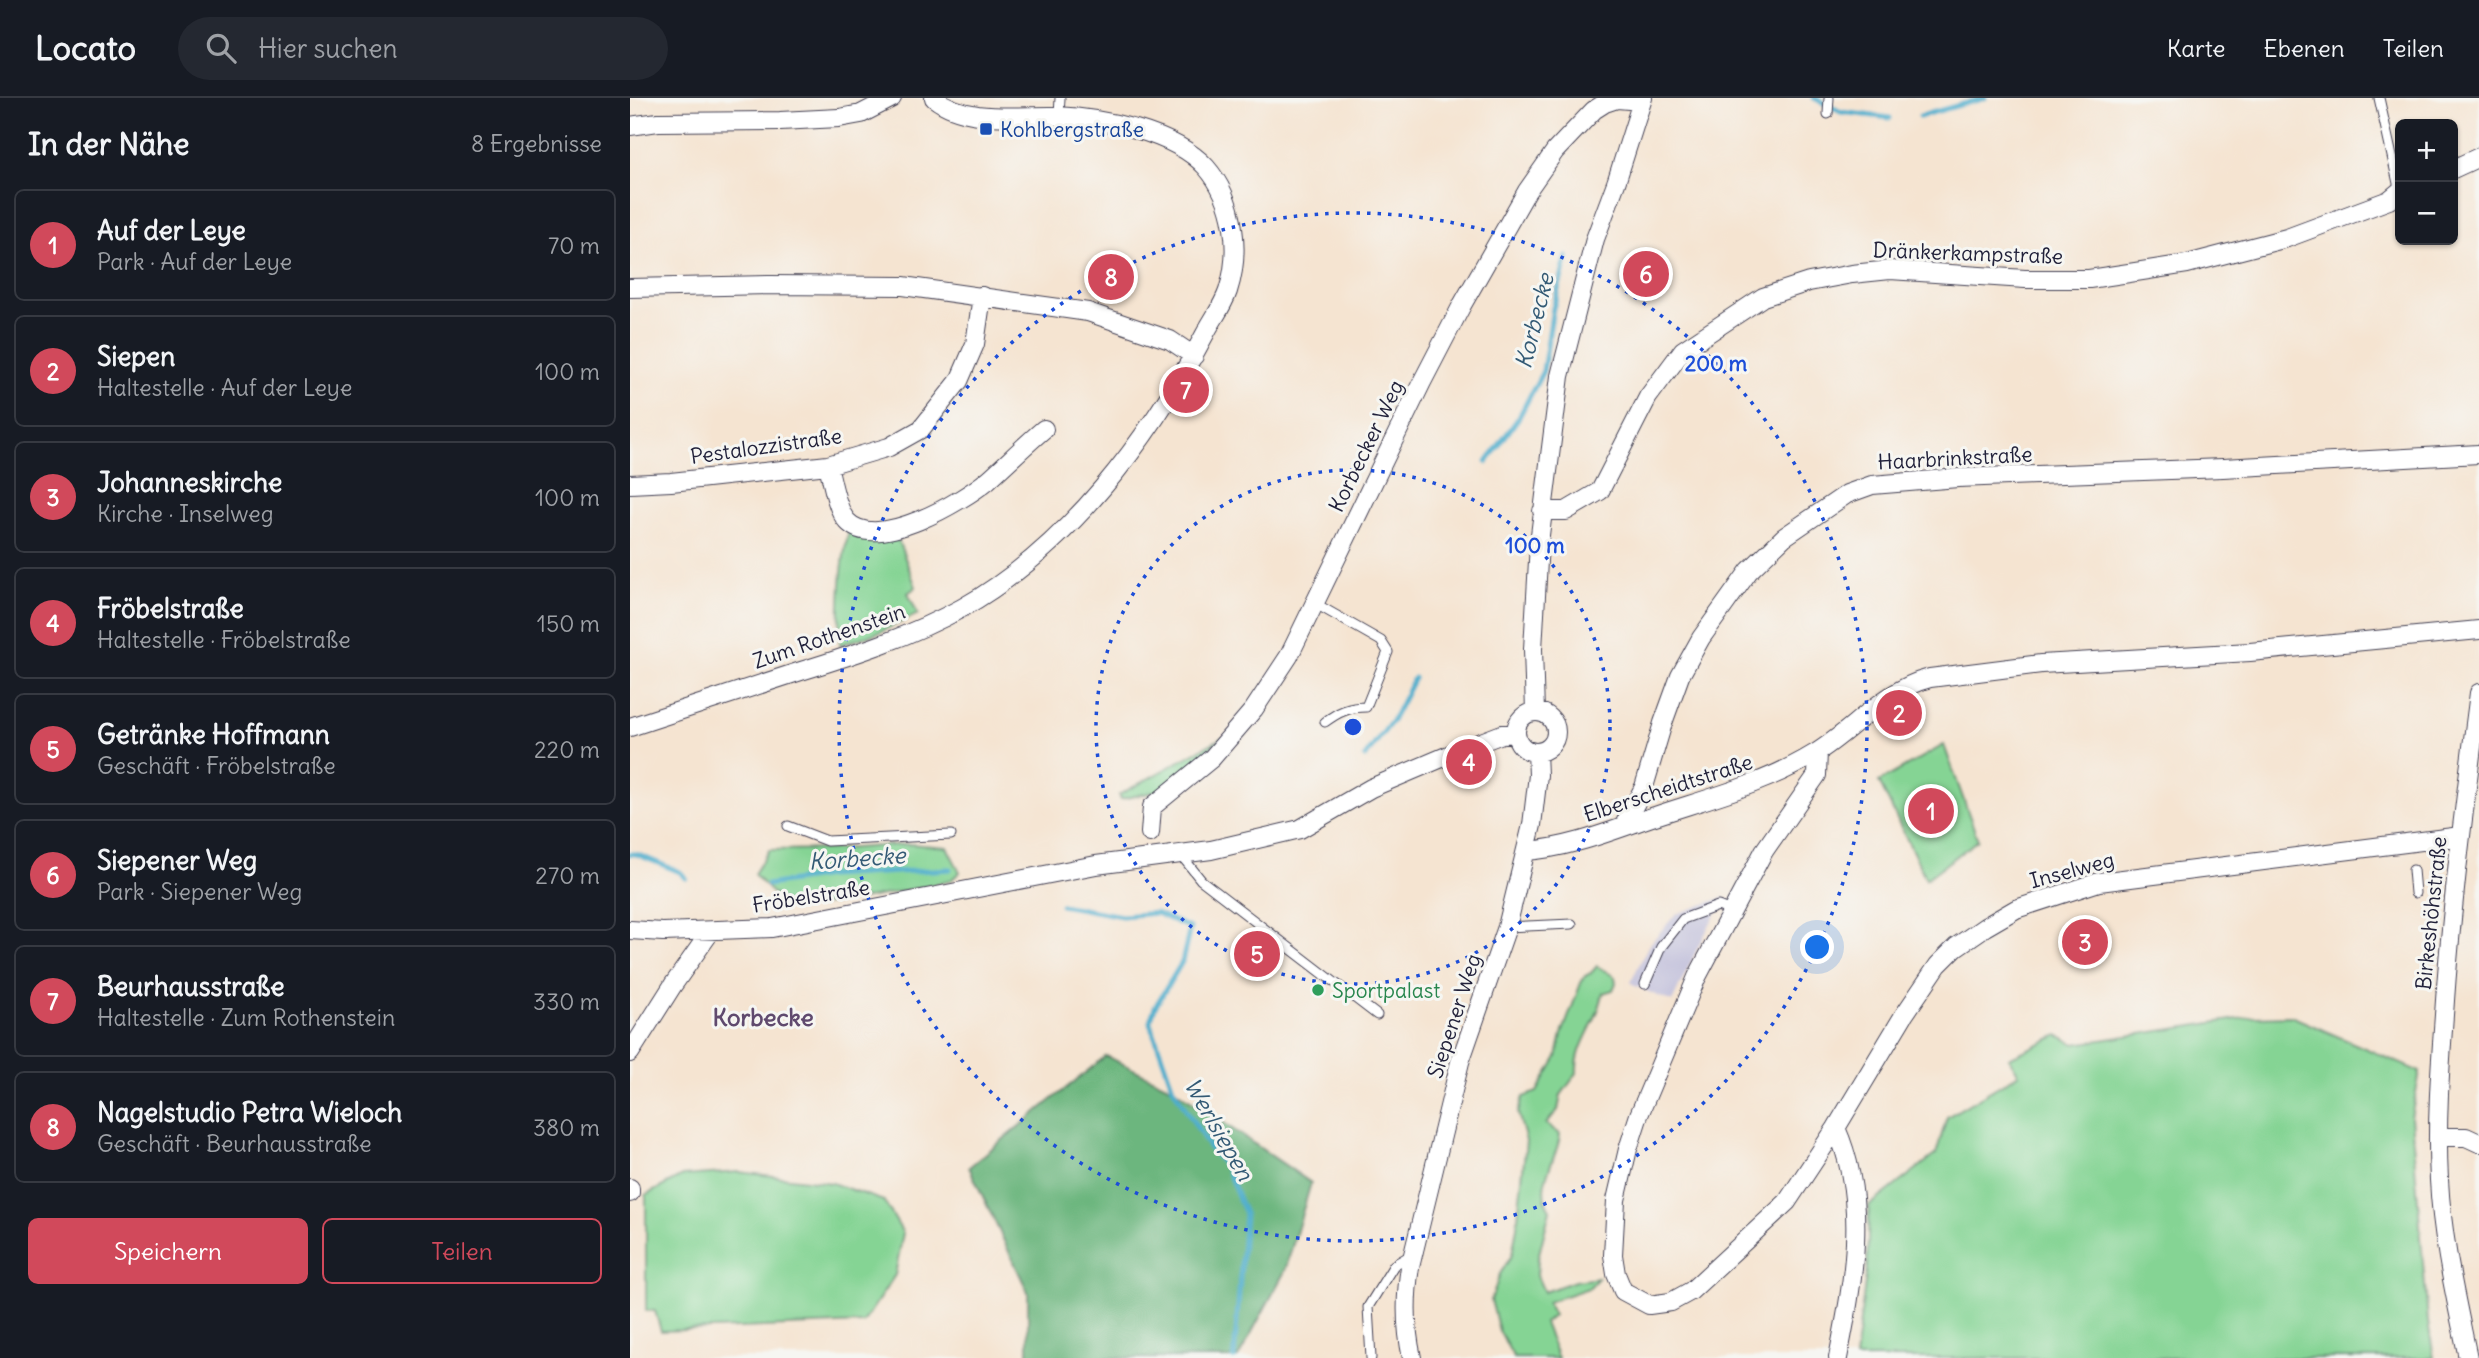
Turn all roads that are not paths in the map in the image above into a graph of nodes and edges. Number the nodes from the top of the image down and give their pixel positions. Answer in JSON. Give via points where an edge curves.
{"nodes":[{"id":1,"x":892,"y":98,"type":"edge"},
{"id":2,"x":934,"y":98,"type":"edge"},
{"id":3,"x":2379,"y":98,"type":"edge"},
{"id":4,"x":1829,"y":99,"type":"edge"},
{"id":5,"x":1642,"y":100,"type":"edge"},
{"id":6,"x":1059,"y":107,"type":"edge"},
{"id":7,"x":1828,"y":114,"type":"dead end"},
{"id":8,"x":630,"y":126,"type":"edge"},
{"id":9,"x":2479,"y":157,"type":"edge"},
{"id":10,"x":2458,"y":167,"type":"edge"},
{"id":11,"x":2398,"y":182,"type":"edge"},
{"id":12,"x":2395,"y":196,"type":"edge"},
{"id":13,"x":630,"y":288,"type":"edge"},
{"id":14,"x":982,"y":296,"type":"junction"},
{"id":15,"x":1194,"y":356,"type":"junction"},
{"id":16,"x":1044,"y":429,"type":"dead end"},
{"id":17,"x":2479,"y":454,"type":"edge"},
{"id":18,"x":828,"y":465,"type":"junction"},
{"id":19,"x":630,"y":484,"type":"edge"},
{"id":20,"x":1542,"y":511,"type":"junction"},
{"id":21,"x":1316,"y":604,"type":"junction"},
{"id":22,"x":2479,"y":631,"type":"edge"},
{"id":23,"x":2479,"y":693,"type":"edge"},
{"id":24,"x":1535,"y":712,"type":"junction"},
{"id":25,"x":1325,"y":722,"type":"dead end"},
{"id":26,"x":630,"y":727,"type":"edge"},
{"id":27,"x":1516,"y":733,"type":"junction"},
{"id":28,"x":1538,"y":752,"type":"junction"},
{"id":29,"x":1818,"y":752,"type":"junction"},
{"id":30,"x":788,"y":826,"type":"dead end"},
{"id":31,"x":1623,"y":827,"type":"junction"},
{"id":32,"x":1150,"y":834,"type":"dead end"},
{"id":33,"x":951,"y":835,"type":"dead end"},
{"id":34,"x":2461,"y":836,"type":"junction"},
{"id":35,"x":1526,"y":851,"type":"junction"},
{"id":36,"x":1181,"y":855,"type":"junction"},
{"id":37,"x":2413,"y":870,"type":"dead end"},
{"id":38,"x":2415,"y":893,"type":"dead end"},
{"id":39,"x":1731,"y":911,"type":"junction"},
{"id":40,"x":1572,"y":924,"type":"dead end"},
{"id":41,"x":1507,"y":928,"type":"junction"},
{"id":42,"x":630,"y":930,"type":"edge"},
{"id":43,"x":711,"y":931,"type":"junction"},
{"id":44,"x":1645,"y":984,"type":"dead end"},
{"id":45,"x":1377,"y":1015,"type":"dead end"},
{"id":46,"x":630,"y":1053,"type":"edge"},
{"id":47,"x":1836,"y":1128,"type":"junction"},
{"id":48,"x":2438,"y":1137,"type":"junction"},
{"id":49,"x":2479,"y":1143,"type":"edge"},
{"id":50,"x":630,"y":1188,"type":"edge"},
{"id":51,"x":630,"y":1193,"type":"edge"},
{"id":52,"x":1414,"y":1254,"type":"junction"},
{"id":53,"x":1371,"y":1358,"type":"edge"},
{"id":54,"x":1412,"y":1358,"type":"edge"},
{"id":55,"x":1838,"y":1358,"type":"edge"},
{"id":56,"x":2468,"y":1358,"type":"edge"}],
"edges":[{"from":1,"to":8,"type":"street","via":[[861,114],[839,118]]},
{"from":2,"to":6,"type":"street","name":"Zum Rothenstein","via":[[966,113],[986,116]]},
{"from":3,"to":11,"type":"lane"},
{"from":4,"to":7,"type":"lane"},
{"from":5,"to":20,"type":"street","via":[[1595,239],[1560,376]]},
{"from":5,"to":21,"type":"street","name":"Korbecker Weg","via":[[1617,99],[1594,110],[1555,151],[1527,191],[1427,371]]},
{"from":6,"to":15,"type":"street","name":"Zum Rothenstein","via":[[1150,134],[1187,151],[1220,187],[1232,218],[1235,252],[1227,292]]},
{"from":9,"to":10,"type":"street"},
{"from":12,"to":20,"type":"street","name":"Dränkerkampstraße","via":[[2287,238],[2187,264],[2089,279],[1890,270],[1809,282],[1763,297],[1683,350],[1648,397],[1600,491],[1566,511]]},
{"from":13,"to":14,"type":"street","via":[[903,286]]},
{"from":14,"to":15,"type":"street","via":[[1088,312],[1170,340]]},
{"from":14,"to":18,"type":"street","name":"Pestalozzistraße","via":[[975,344],[959,381],[920,429],[889,446]]},
{"from":15,"to":26,"type":"street","name":"Zum Rothenstein","via":[[1133,449],[1083,510],[1027,564],[963,607],[879,646]]},
{"from":16,"to":18,"type":"street","via":[[960,499],[889,531],[868,532],[847,522]]},
{"from":17,"to":31,"type":"street","name":"Haarbrinkstraße","via":[[1958,478],[1872,485],[1847,494],[1784,537],[1749,571],[1701,638],[1680,676],[1644,787]]},
{"from":18,"to":19,"type":"street","name":"Pestalozzistraße"},
{"from":20,"to":24,"type":"street","via":[[1534,638]]},
{"from":21,"to":25,"type":"lane","via":[[1381,641],[1388,652],[1366,707],[1353,707]]},
{"from":21,"to":32,"type":"street","name":"Korbecker Weg","via":[[1254,709],[1212,758],[1152,807]]},
{"from":22,"to":29,"type":"street","name":"Elberscheidtstraße","via":[[2250,652],[2041,664],[1930,678],[1889,696]]},
{"from":23,"to":34,"type":"street","name":"Birkeshöhstraße"},
{"from":24,"to":27,"type":"street","via":[[1521,719]]},
{"from":24,"to":28,"type":"street","via":[[1551,719],[1556,736],[1546,750]]},
{"from":27,"to":28,"type":"street","via":[[1523,747]]},
{"from":27,"to":36,"type":"street","name":"Fröbelstraße","via":[[1502,734],[1371,788],[1300,830]]},
{"from":28,"to":35,"type":"street","name":"Siepener Weg"},
{"from":29,"to":31,"type":"street","name":"Elberscheidtstraße","via":[[1784,773]]},
{"from":29,"to":39,"type":"street","name":"Inselweg","via":[[1817,775],[1764,851]]},
{"from":30,"to":33,"type":"lane","via":[[827,841]]},
{"from":31,"to":35,"type":"street","name":"Elberscheidtstraße","via":[[1557,848]]},
{"from":34,"to":47,"type":"street","name":"Inselweg","via":[[2099,882],[2016,909],[1956,947],[1938,965]]},
{"from":34,"to":48,"type":"street","name":"Birkeshöhstraße","via":[[2447,968]]},
{"from":35,"to":41,"type":"street","name":"Siepener Weg"},
{"from":36,"to":43,"type":"street","name":"Fröbelstraße","via":[[1096,865],[772,928]]},
{"from":36,"to":45,"type":"lane","via":[[1201,880]]},
{"from":37,"to":38,"type":"lane"},
{"from":39,"to":44,"type":"lane","via":[[1718,906],[1683,919],[1661,947]]},
{"from":39,"to":47,"type":"street","name":"Inselweg","via":[[1690,991],[1628,1149],[1614,1221],[1613,1255],[1623,1291],[1649,1305],[1671,1303],[1691,1291],[1787,1202]]},
{"from":40,"to":41,"type":"lane"},
{"from":41,"to":52,"type":"street","name":"Siepener Weg","via":[[1460,1062]]},
{"from":42,"to":43,"type":"street","name":"Fröbelstraße"},
{"from":43,"to":46,"type":"street"},
{"from":47,"to":55,"type":"street","via":[[1844,1147],[1857,1221],[1854,1279]]},
{"from":48,"to":49,"type":"street","via":[[2466,1137]]},
{"from":48,"to":56,"type":"street","name":"Birkeshöhstraße","via":[[2443,1227]]},
{"from":50,"to":51,"type":"street"},
{"from":52,"to":53,"type":"lane","via":[[1394,1265],[1368,1307]]},
{"from":52,"to":54,"type":"street","name":"Siepener Weg","via":[[1405,1298]]}]}
